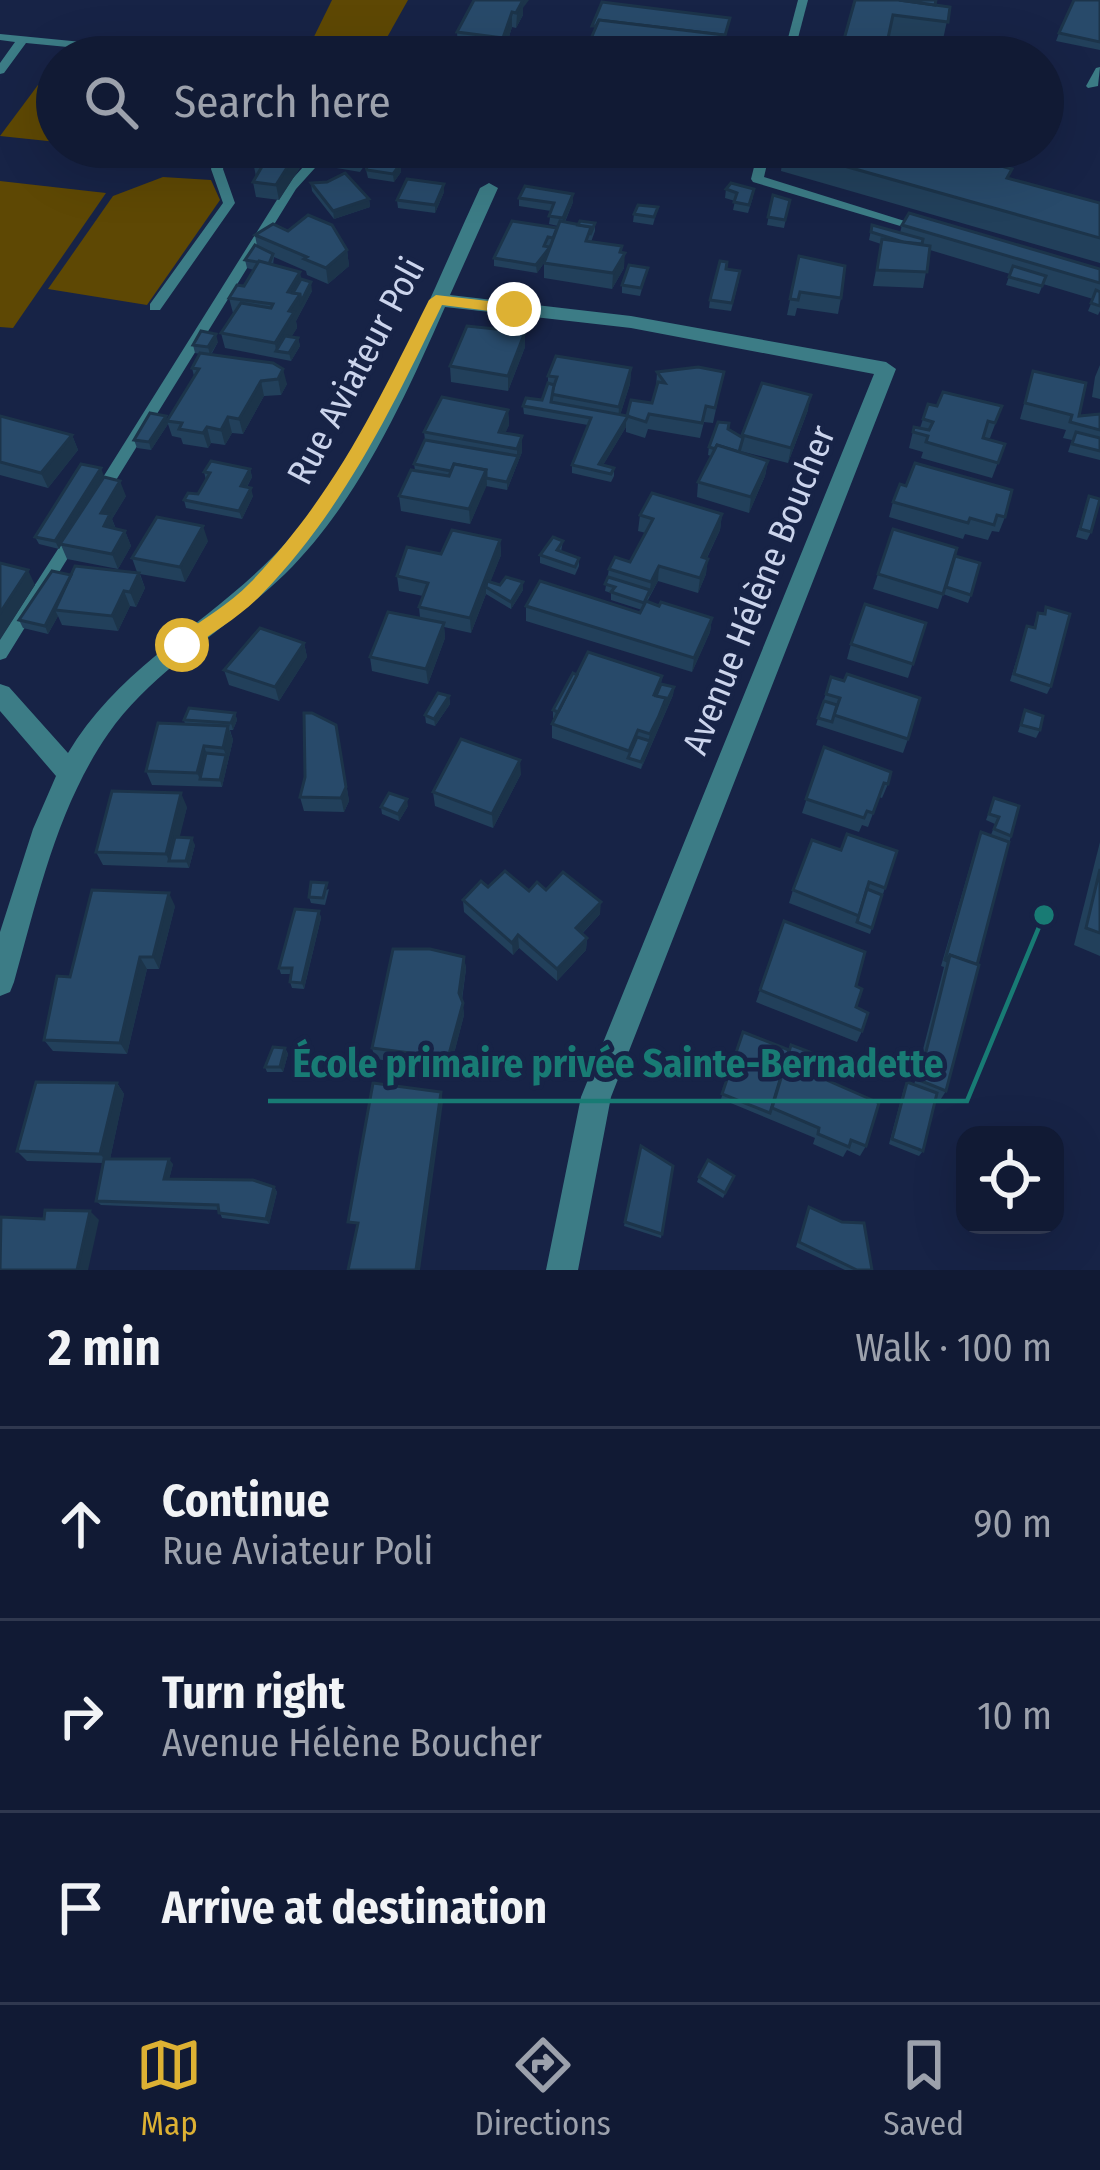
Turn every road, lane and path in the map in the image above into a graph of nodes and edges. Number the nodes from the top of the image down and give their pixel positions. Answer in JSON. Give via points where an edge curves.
{"nodes":[{"id":1,"x":803,"y":0,"type":"edge"},
{"id":2,"x":794,"y":36,"type":"edge"},
{"id":3,"x":0,"y":37,"type":"edge"},
{"id":4,"x":22,"y":40,"type":"junction"},
{"id":5,"x":36,"y":41,"type":"edge"},
{"id":6,"x":1100,"y":70,"type":"edge"},
{"id":7,"x":0,"y":71,"type":"edge"},
{"id":8,"x":1093,"y":86,"type":"dead end"},
{"id":9,"x":217,"y":168,"type":"edge"},
{"id":10,"x":309,"y":168,"type":"edge"},
{"id":11,"x":760,"y":168,"type":"edge"},
{"id":12,"x":489,"y":188,"type":"dead end"},
{"id":13,"x":940,"y":233,"type":"edge"},
{"id":14,"x":436,"y":300,"type":"junction"},
{"id":15,"x":155,"y":307,"type":"dead end"},
{"id":16,"x":0,"y":653,"type":"edge"},
{"id":17,"x":0,"y":694,"type":"edge"},
{"id":18,"x":70,"y":773,"type":"junction"},
{"id":19,"x":0,"y":982,"type":"edge"},
{"id":20,"x":562,"y":1270,"type":"edge"}],
"edges":[{"from":1,"to":2,"type":"lane"},
{"from":3,"to":4,"type":"lane"},
{"from":4,"to":5,"type":"lane"},
{"from":4,"to":7,"type":"lane"},
{"from":6,"to":8,"type":"lane"},
{"from":9,"to":15,"type":"lane","via":[[229,203]]},
{"from":10,"to":16,"type":"lane"},
{"from":11,"to":13,"type":"lane","via":[[757,179]]},
{"from":12,"to":14,"type":"street","name":"Rue Aviateur Poli"},
{"from":14,"to":18,"type":"street","name":"Rue Aviateur Poli","via":[[363,450],[298,545],[253,592],[125,694]]},
{"from":14,"to":20,"type":"street","name":"Avenue Hélène Boucher","via":[[631,322],[886,368],[596,1097]]},
{"from":17,"to":18,"type":"street"},
{"from":18,"to":19,"type":"street","name":"Rue Aviateur Poli","via":[[44,830]]}]}
